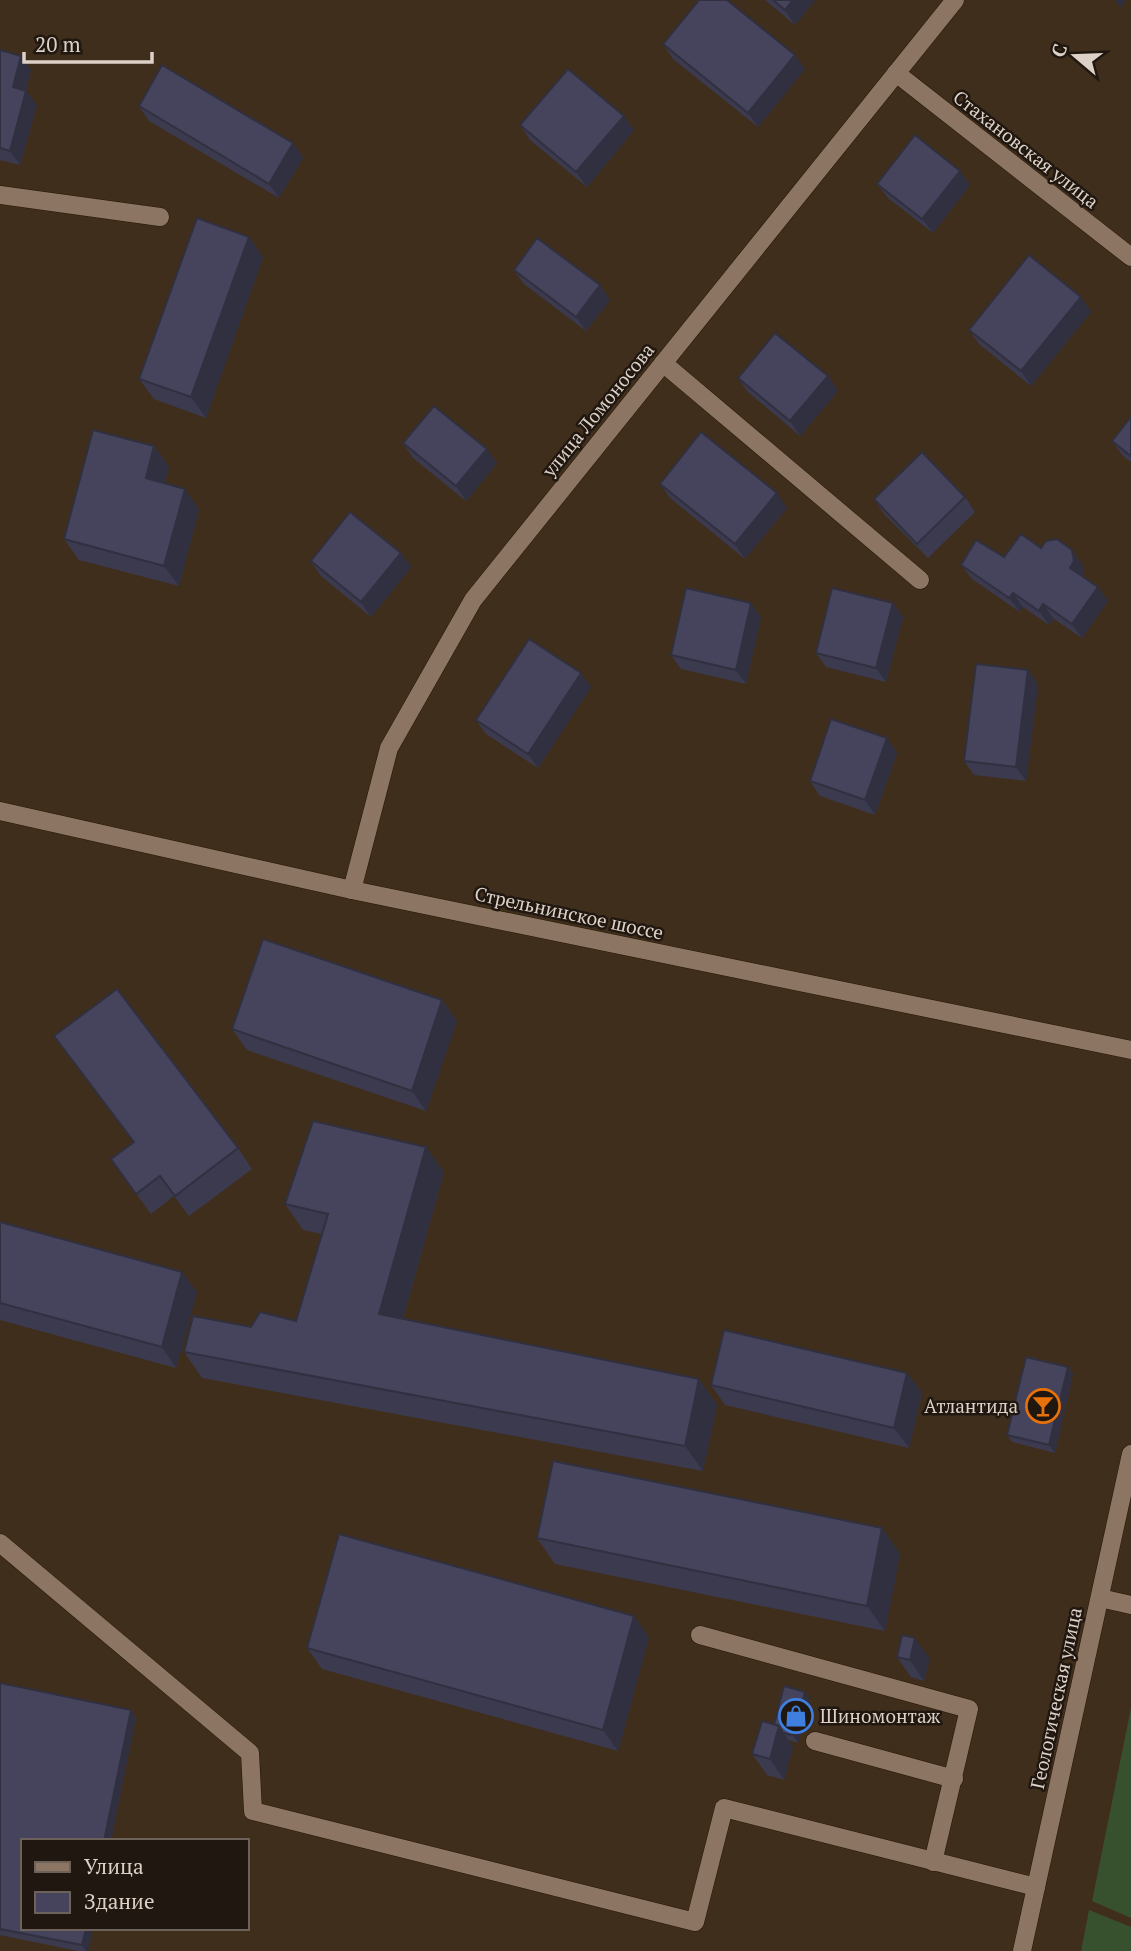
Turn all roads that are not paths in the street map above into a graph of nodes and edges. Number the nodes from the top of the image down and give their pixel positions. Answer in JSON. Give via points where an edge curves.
{"nodes":[{"id":1,"x":955,"y":0,"type":"edge"},
{"id":2,"x":896,"y":73,"type":"junction"},
{"id":3,"x":0,"y":195,"type":"edge"},
{"id":4,"x":160,"y":217,"type":"dead end"},
{"id":5,"x":1131,"y":257,"type":"edge"},
{"id":6,"x":663,"y":363,"type":"junction"},
{"id":7,"x":920,"y":580,"type":"dead end"},
{"id":8,"x":0,"y":811,"type":"edge"},
{"id":9,"x":352,"y":890,"type":"junction"},
{"id":10,"x":1131,"y":1050,"type":"edge"},
{"id":11,"x":1131,"y":1454,"type":"edge"},
{"id":12,"x":0,"y":1543,"type":"edge"},
{"id":13,"x":1100,"y":1598,"type":"junction"},
{"id":14,"x":1131,"y":1605,"type":"edge"},
{"id":15,"x":700,"y":1635,"type":"dead end"},
{"id":16,"x":815,"y":1741,"type":"dead end"},
{"id":17,"x":954,"y":1779,"type":"junction"},
{"id":18,"x":933,"y":1862,"type":"junction"},
{"id":19,"x":1036,"y":1887,"type":"junction"},
{"id":20,"x":1022,"y":1951,"type":"edge"}],
"edges":[{"from":1,"to":2,"type":"street","name":"улица Ломоносова"},
{"from":2,"to":5,"type":"street","name":"Стахановская улица"},
{"from":2,"to":6,"type":"street","name":"улица Ломоносова"},
{"from":3,"to":4,"type":"street"},
{"from":6,"to":7,"type":"street"},
{"from":6,"to":9,"type":"street","name":"улица Ломоносова","via":[[473,600],[389,748]]},
{"from":8,"to":9,"type":"street","name":"Стрельнинское шоссе"},
{"from":9,"to":10,"type":"street","name":"Стрельнинское шоссе"},
{"from":11,"to":13,"type":"street","name":"Геологическая улица"},
{"from":12,"to":18,"type":"street","via":[[250,1753],[253,1811],[695,1922],[724,1808]]},
{"from":13,"to":14,"type":"street"},
{"from":13,"to":19,"type":"street","name":"Геологическая улица"},
{"from":15,"to":17,"type":"street","via":[[970,1709]]},
{"from":16,"to":17,"type":"street"},
{"from":17,"to":18,"type":"street"},
{"from":18,"to":19,"type":"street"},
{"from":19,"to":20,"type":"street","name":"Геологическая улица"}]}
